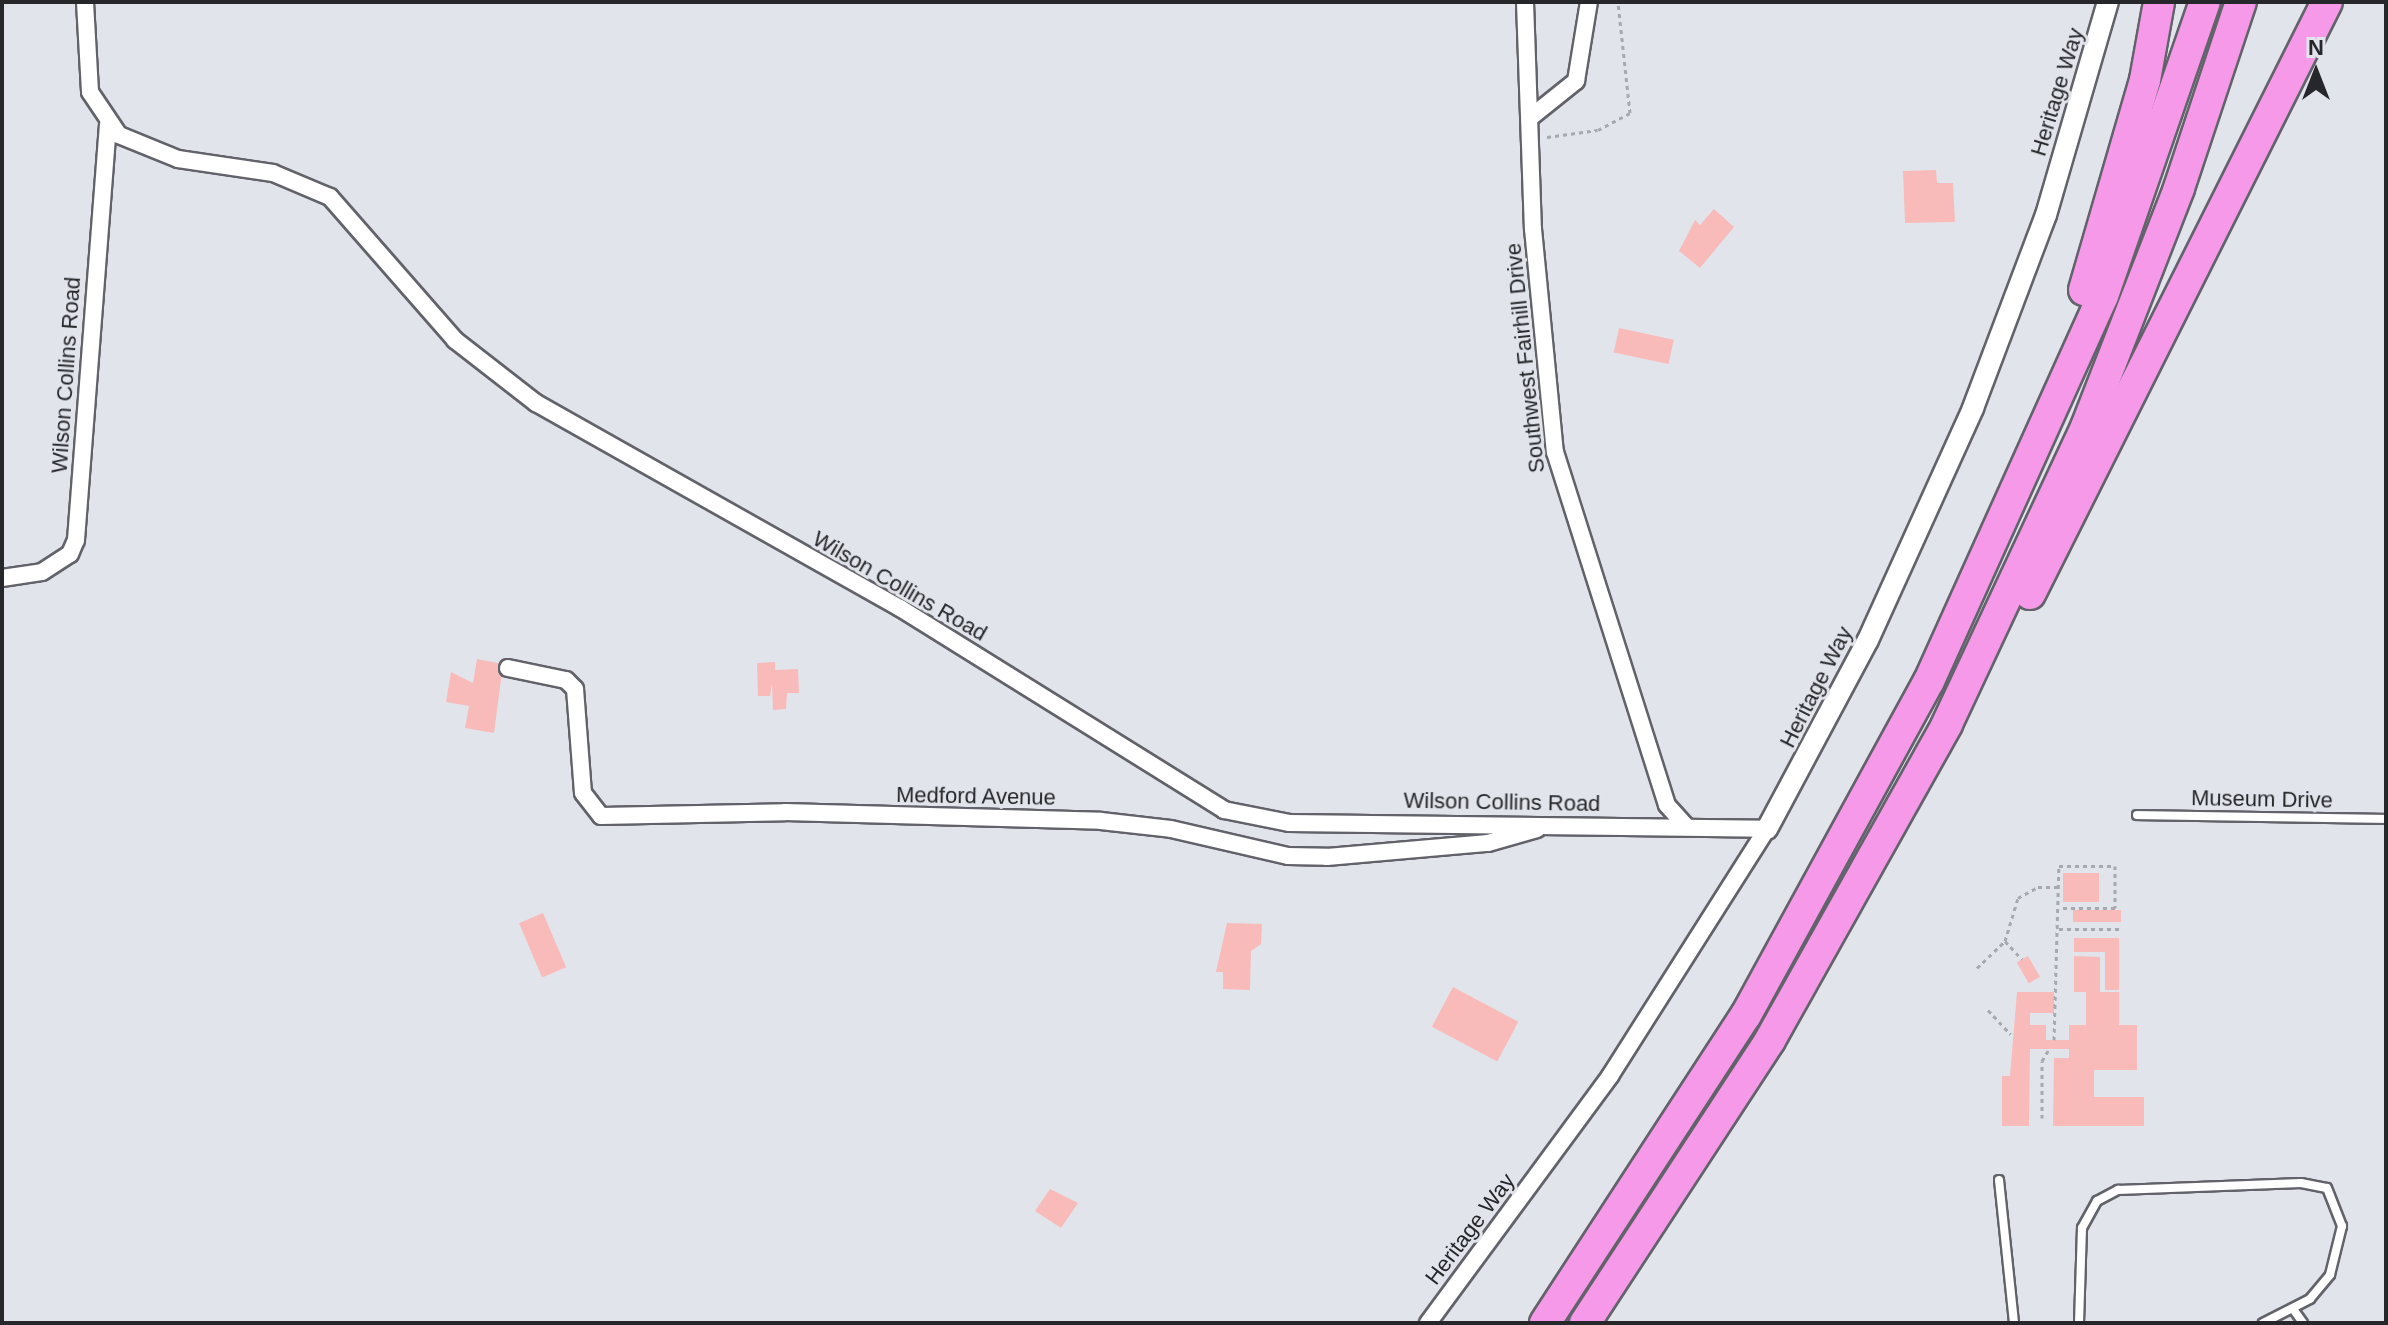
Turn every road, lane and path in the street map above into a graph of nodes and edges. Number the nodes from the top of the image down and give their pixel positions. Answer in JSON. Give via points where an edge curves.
{"nodes":[{"id":1,"x":85,"y":2,"type":"edge"},
{"id":2,"x":1525,"y":2,"type":"edge"},
{"id":3,"x":1589,"y":2,"type":"edge"},
{"id":4,"x":1618,"y":2,"type":"edge"},
{"id":5,"x":2108,"y":2,"type":"edge"},
{"id":6,"x":2159,"y":2,"type":"edge"},
{"id":7,"x":2205,"y":2,"type":"edge"},
{"id":8,"x":2241,"y":2,"type":"edge"},
{"id":9,"x":2327,"y":2,"type":"edge"},
{"id":10,"x":1531,"y":117,"type":"junction"},
{"id":11,"x":108,"y":124,"type":"junction"},
{"id":12,"x":1531,"y":139,"type":"junction"},
{"id":13,"x":2042,"y":428,"type":"junction"},
{"id":14,"x":2,"y":578,"type":"edge"},
{"id":15,"x":508,"y":668,"type":"dead end"},
{"id":16,"x":1947,"y":724,"type":"junction"},
{"id":17,"x":2137,"y":815,"type":"dead end"},
{"id":18,"x":2386,"y":819,"type":"edge"},
{"id":19,"x":1550,"y":824,"type":"junction"},
{"id":20,"x":1687,"y":827,"type":"junction"},
{"id":21,"x":1767,"y":829,"type":"junction"},
{"id":22,"x":2059,"y":887,"type":"junction"},
{"id":23,"x":2059,"y":908,"type":"junction"},
{"id":24,"x":2059,"y":929,"type":"junction"},
{"id":25,"x":2120,"y":929,"type":"dead end"},
{"id":26,"x":2005,"y":941,"type":"junction"},
{"id":27,"x":2022,"y":959,"type":"dead end"},
{"id":28,"x":1977,"y":968,"type":"dead end"},
{"id":29,"x":1988,"y":1010,"type":"dead end"},
{"id":30,"x":2010,"y":1034,"type":"dead end"},
{"id":31,"x":2054,"y":1040,"type":"dead end"},
{"id":32,"x":2049,"y":1049,"type":"dead end"},
{"id":33,"x":2042,"y":1118,"type":"dead end"},
{"id":34,"x":1999,"y":1180,"type":"dead end"},
{"id":35,"x":2293,"y":1309,"type":"junction"},
{"id":36,"x":1428,"y":1323,"type":"edge"},
{"id":37,"x":1545,"y":1323,"type":"edge"},
{"id":38,"x":1585,"y":1323,"type":"edge"},
{"id":39,"x":2014,"y":1323,"type":"edge"},
{"id":40,"x":2079,"y":1323,"type":"edge"},
{"id":41,"x":2263,"y":1323,"type":"edge"},
{"id":42,"x":2303,"y":1323,"type":"edge"}],
"edges":[{"from":1,"to":11,"type":"street","name":"Wilson Collins Road","via":[[90,92]]},
{"from":2,"to":10,"type":"street","name":"Southwest Fairhill Drive"},
{"from":3,"to":10,"type":"street","via":[[1576,81],[1557,103]]},
{"from":4,"to":12,"type":"path","via":[[1630,113],[1598,130]]},
{"from":5,"to":21,"type":"street","name":"Heritage Way","via":[[2046,215],[1973,408],[1868,640]]},
{"from":6,"to":13,"type":"highway","via":[[2145,80]]},
{"from":7,"to":13,"type":"highway","via":[[2103,296]]},
{"from":8,"to":16,"type":"highway","via":[[2179,188],[2086,427]]},
{"from":9,"to":16,"type":"highway","via":[[2037,582]]},
{"from":10,"to":12,"type":"street","name":"Southwest Fairhill Drive"},
{"from":11,"to":14,"type":"street","name":"Wilson Collins Road","via":[[76,540],[70,554],[42,572]]},
{"from":11,"to":19,"type":"street","name":"Wilson Collins Road","via":[[147,150],[273,173],[330,197],[455,340],[536,403],[900,608],[1224,810],[1289,823]]},
{"from":12,"to":20,"type":"street","name":"Southwest Fairhill Drive","via":[[1541,334],[1562,487],[1667,805]]},
{"from":13,"to":37,"type":"highway","via":[[1929,681],[1830,870],[1648,1172]]},
{"from":15,"to":19,"type":"street","name":"Medford Avenue","via":[[566,680],[575,689],[583,793],[601,816],[785,812],[1101,821],[1171,829],[1276,854],[1327,857],[1488,843]]},
{"from":16,"to":38,"type":"highway","via":[[1770,1040]]},
{"from":17,"to":18,"type":"lane","name":"Museum Drive"},
{"from":19,"to":20,"type":"street","name":"Wilson Collins Road"},
{"from":20,"to":21,"type":"street","name":"Wilson Collins Road"},
{"from":21,"to":36,"type":"street","name":"Heritage Way","via":[[1610,1076]]},
{"from":22,"to":23,"type":"path"},
{"from":22,"to":23,"type":"path","via":[[2059,866],[2115,866],[2115,908]]},
{"from":22,"to":26,"type":"path","via":[[2038,887],[2018,898]]},
{"from":23,"to":24,"type":"path"},
{"from":24,"to":25,"type":"path"},
{"from":24,"to":31,"type":"path"},
{"from":26,"to":27,"type":"path"},
{"from":26,"to":28,"type":"path"},
{"from":29,"to":30,"type":"path"},
{"from":32,"to":33,"type":"path","via":[[2042,1061]]},
{"from":34,"to":39,"type":"lane"},
{"from":35,"to":40,"type":"lane","via":[[2330,1275],[2340,1251],[2342,1226],[2327,1188],[2301,1183],[2118,1190],[2097,1201],[2082,1228]]},
{"from":35,"to":41,"type":"lane"},
{"from":35,"to":42,"type":"lane"}]}
